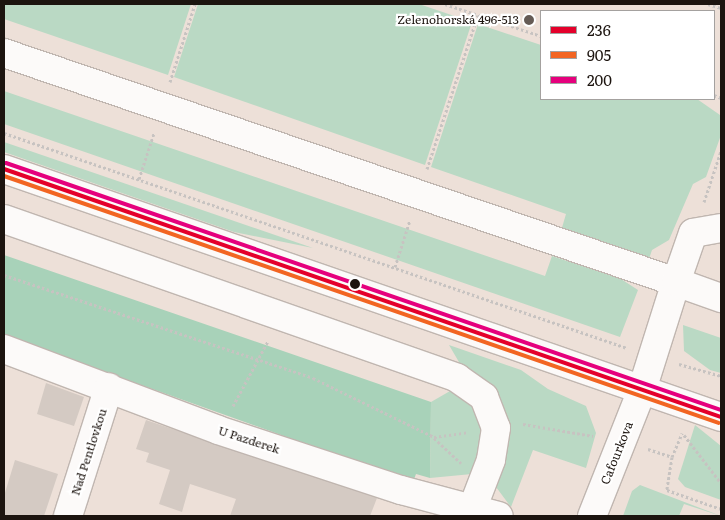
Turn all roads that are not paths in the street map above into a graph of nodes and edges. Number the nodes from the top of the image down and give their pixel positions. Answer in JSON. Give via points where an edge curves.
{"nodes":[{"id":1,"x":4,"y":53,"type":"edge"},
{"id":2,"x":4,"y":169,"type":"edge"},
{"id":3,"x":4,"y":219,"type":"edge"},
{"id":4,"x":721,"y":228,"type":"edge"},
{"id":5,"x":676,"y":282,"type":"junction"},
{"id":6,"x":721,"y":298,"type":"edge"},
{"id":7,"x":4,"y":349,"type":"edge"},
{"id":8,"x":110,"y":387,"type":"junction"},
{"id":9,"x":642,"y":390,"type":"junction"},
{"id":10,"x":721,"y":417,"type":"edge"},
{"id":11,"x":478,"y":495,"type":"junction"},
{"id":12,"x":68,"y":516,"type":"edge"},
{"id":13,"x":499,"y":516,"type":"edge"},
{"id":14,"x":592,"y":516,"type":"edge"}],
"edges":[{"from":1,"to":5,"type":"street"},
{"from":2,"to":9,"type":"street"},
{"from":3,"to":11,"type":"street","via":[[457,378],[484,397],[496,428]]},
{"from":4,"to":5,"type":"street","name":"Cafourkova","via":[[693,233]]},
{"from":5,"to":6,"type":"street"},
{"from":5,"to":9,"type":"street","name":"Cafourkova"},
{"from":7,"to":8,"type":"street","name":"U Pazderek"},
{"from":8,"to":11,"type":"street","name":"U Pazderek","via":[[139,402],[218,430],[401,490]]},
{"from":8,"to":12,"type":"street","name":"Nad Pentlovkou"},
{"from":9,"to":10,"type":"street"},
{"from":9,"to":14,"type":"street","name":"Cafourkova"},
{"from":11,"to":13,"type":"street","name":"U Pazderek"}]}
